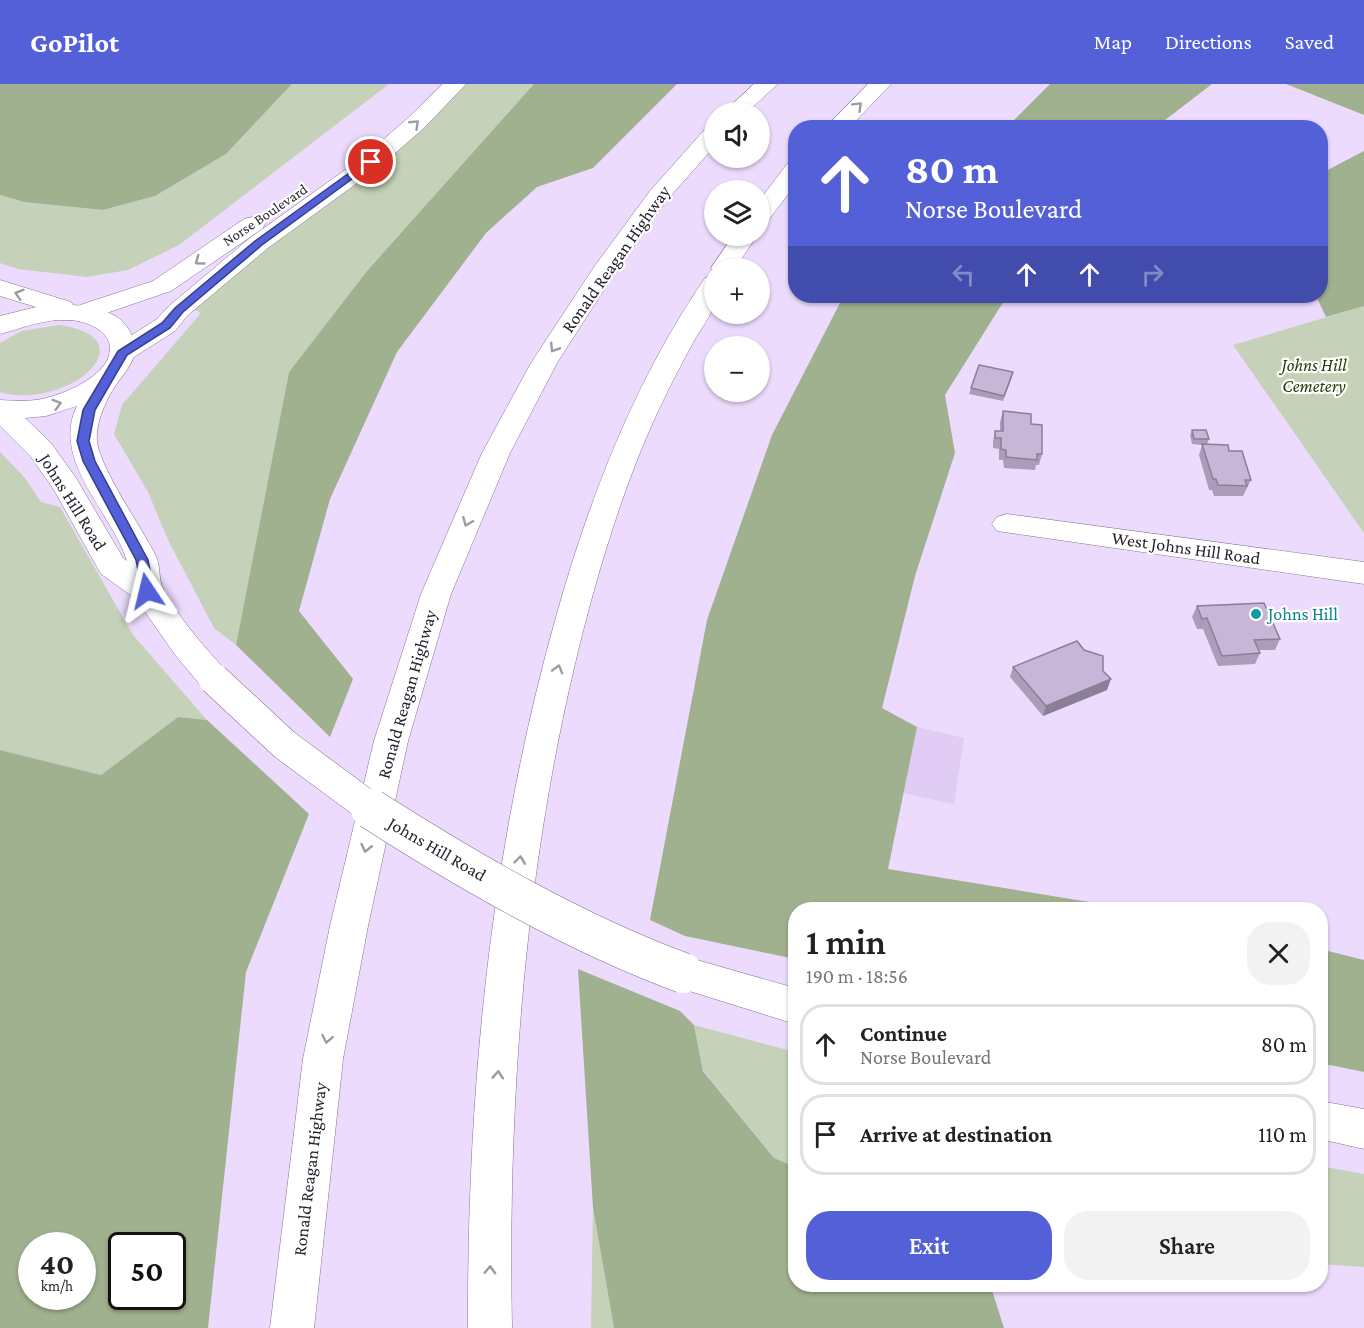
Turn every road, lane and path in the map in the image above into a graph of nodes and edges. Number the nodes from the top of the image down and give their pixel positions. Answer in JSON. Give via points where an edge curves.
{"nodes":[{"id":1,"x":427,"y":84,"type":"edge"},
{"id":2,"x":455,"y":84,"type":"edge"},
{"id":3,"x":767,"y":84,"type":"edge"},
{"id":4,"x":880,"y":84,"type":"edge"},
{"id":5,"x":746,"y":102,"type":"edge"},
{"id":6,"x":844,"y":120,"type":"edge"},
{"id":7,"x":704,"y":144,"type":"edge"},
{"id":8,"x":788,"y":178,"type":"edge"},
{"id":9,"x":770,"y":202,"type":"edge"},
{"id":10,"x":0,"y":288,"type":"edge"},
{"id":11,"x":704,"y":299,"type":"edge"},
{"id":12,"x":80,"y":313,"type":"junction"},
{"id":13,"x":0,"y":326,"type":"edge"},
{"id":14,"x":115,"y":365,"type":"junction"},
{"id":15,"x":0,"y":410,"type":"edge"},
{"id":16,"x":1007,"y":524,"type":"dead end"},
{"id":17,"x":1364,"y":573,"type":"edge"},
{"id":18,"x":147,"y":591,"type":"junction"},
{"id":19,"x":788,"y":1004,"type":"edge"},
{"id":20,"x":1328,"y":1122,"type":"edge"},
{"id":21,"x":1364,"y":1129,"type":"edge"},
{"id":22,"x":292,"y":1328,"type":"edge"},
{"id":23,"x":490,"y":1328,"type":"edge"}],
"edges":[{"from":1,"to":12,"type":"main road","name":"Norse Boulevard","one_way":true,"via":[[343,159],[162,286]]},
{"from":14,"to":2,"type":"main road","name":"Norse Boulevard","one_way":true,"via":[[259,243],[371,162]]},
{"from":3,"to":5,"type":"main road"},
{"from":6,"to":4,"type":"main road","one_way":true},
{"from":7,"to":22,"type":"main road","name":"Ronald Reagan Highway","one_way":true,"via":[[658,196],[544,363],[496,453],[436,594],[391,741],[322,1059]]},
{"from":8,"to":9,"type":"main road"},
{"from":12,"to":10,"type":"main road","one_way":true},
{"from":23,"to":11,"type":"main road","one_way":true,"via":[[495,1124],[507,960],[525,822],[552,688],[602,516],[647,405]]},
{"from":12,"to":13,"type":"main road","via":[[54,311],[29,315]]},
{"from":12,"to":14,"type":"main road","via":[[98,317],[122,339]]},
{"from":15,"to":14,"type":"main road","name":"Norse Boulevard","one_way":true,"via":[[29,409],[69,400],[91,390]]},
{"from":14,"to":18,"type":"main road","name":"Johns Hill Road","via":[[89,410],[83,441],[89,461],[142,560]]},
{"from":15,"to":18,"type":"main road","name":"Johns Hill Road","via":[[41,450],[66,485],[112,566]]},
{"from":16,"to":17,"type":"main road","name":"West Johns Hill Road"},
{"from":18,"to":19,"type":"main road","name":"Johns Hill Road","bridge":true,"via":[[187,648],[244,711],[300,760],[371,809],[469,869],[640,958]]},
{"from":20,"to":21,"type":"main road"}]}
